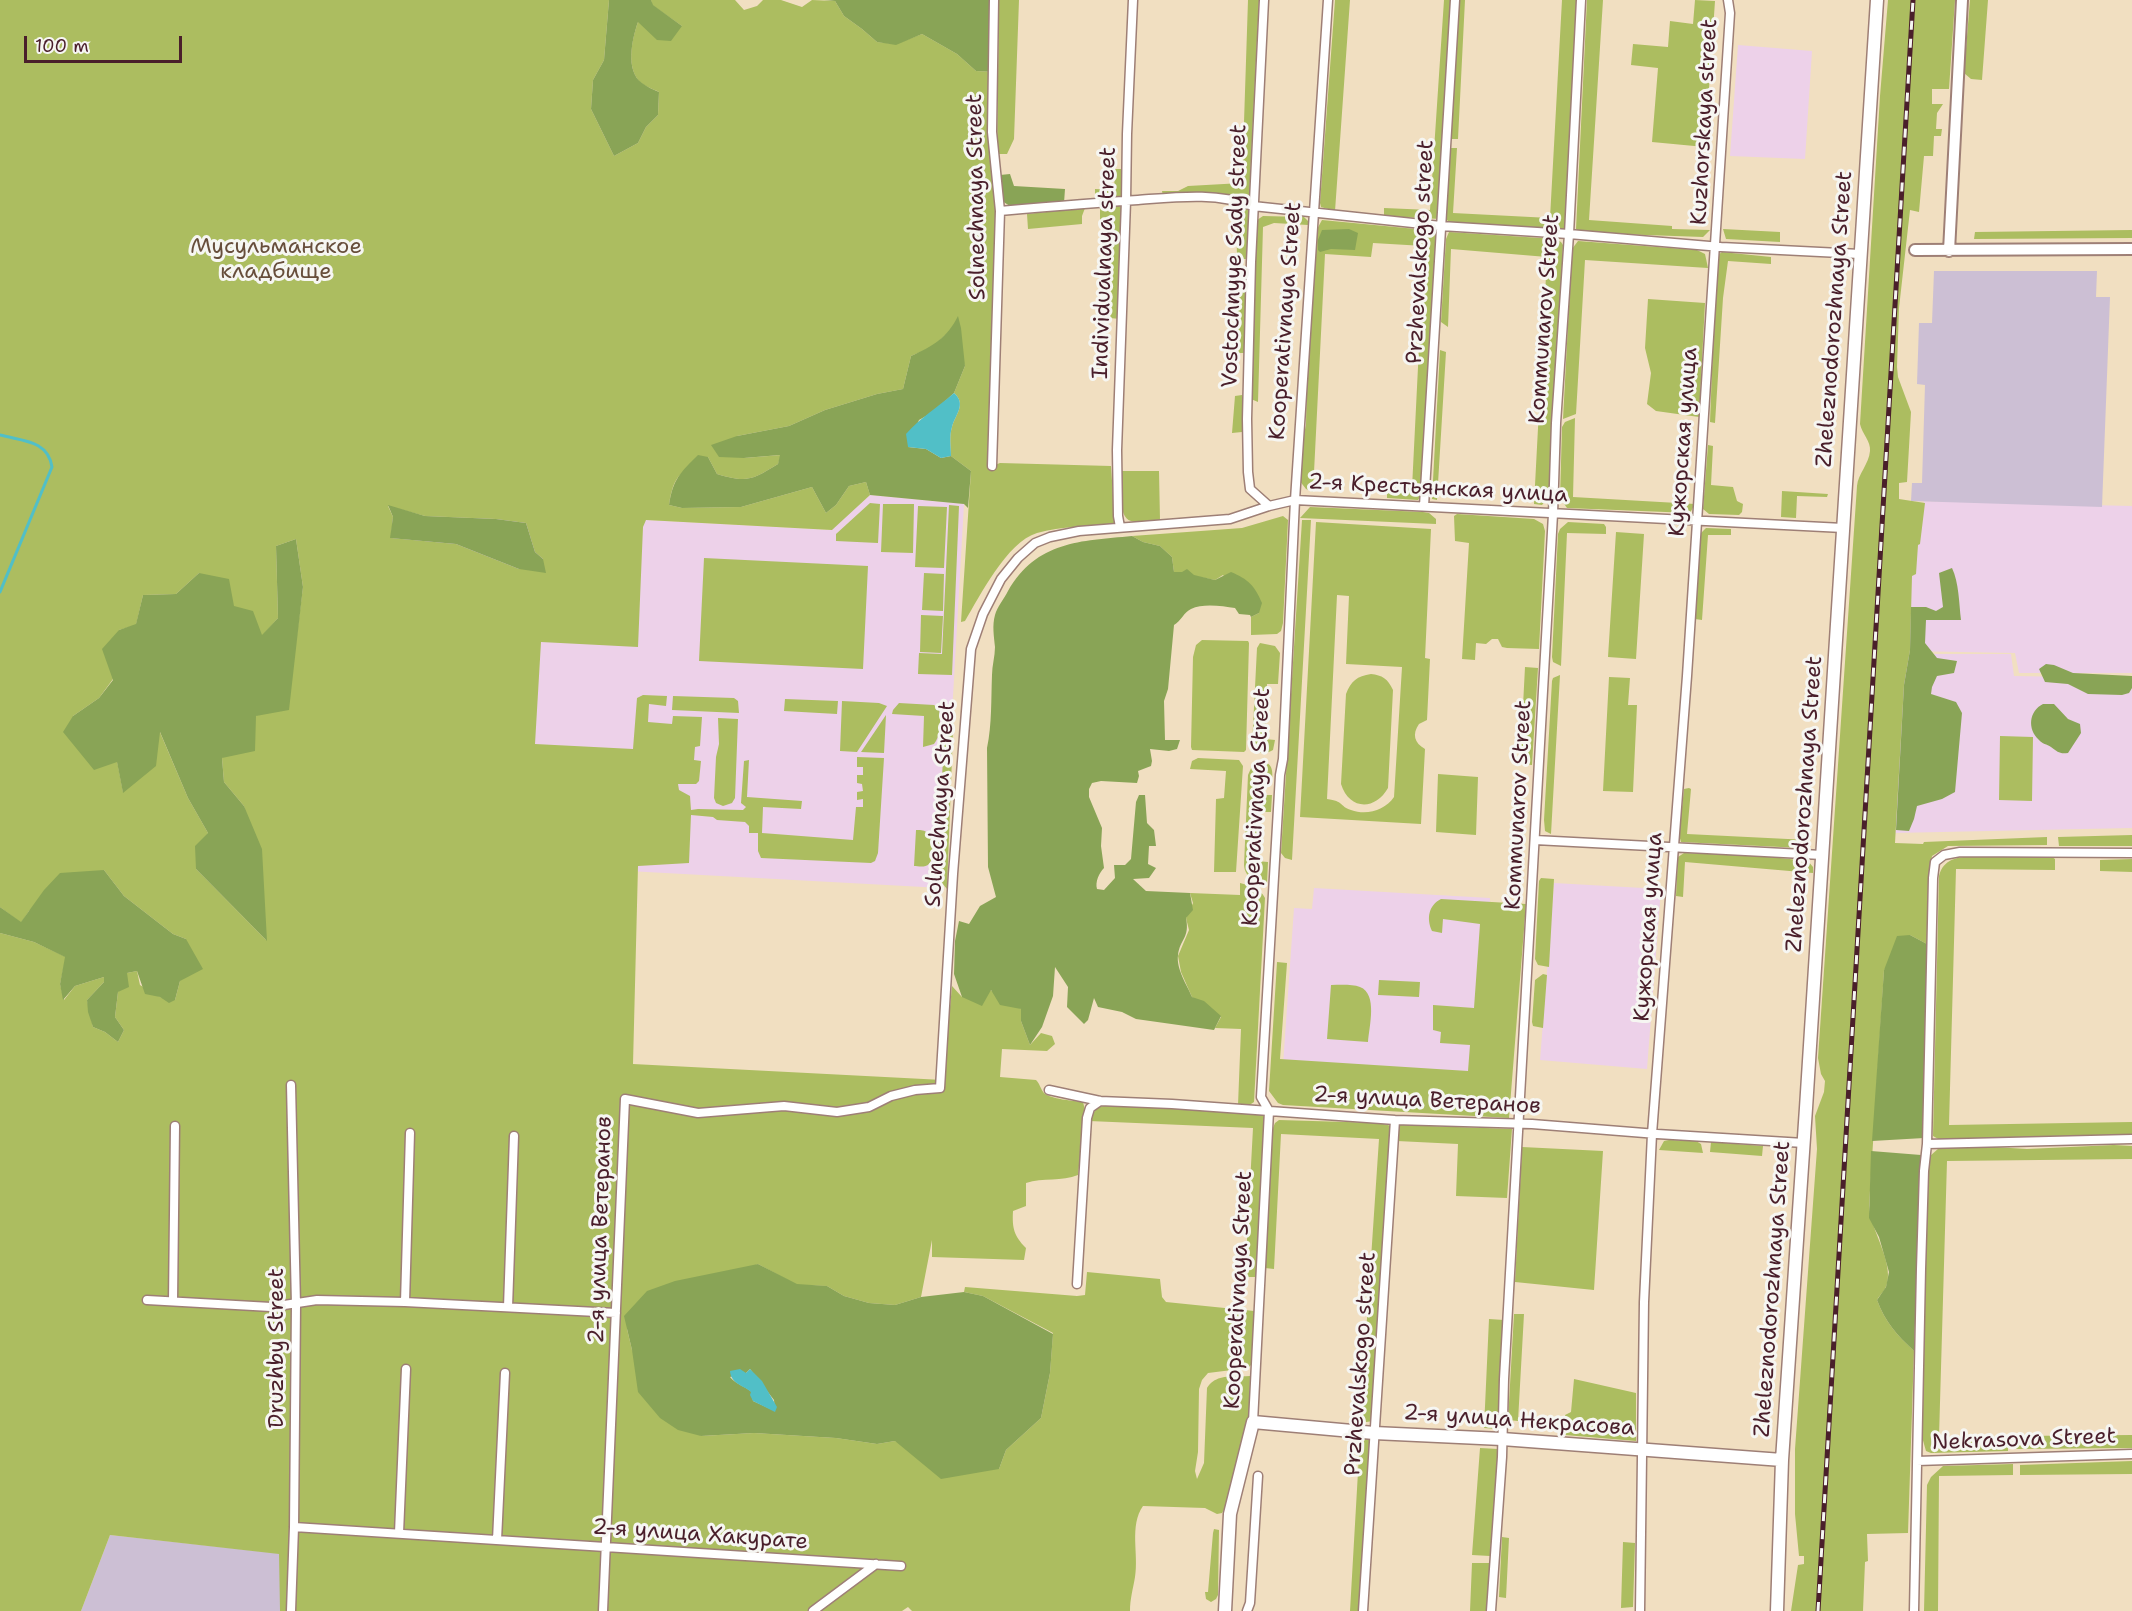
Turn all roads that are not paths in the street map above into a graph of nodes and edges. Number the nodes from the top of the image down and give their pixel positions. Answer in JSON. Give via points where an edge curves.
{"nodes":[{"id":1,"x":994,"y":0,"type":"edge"},
{"id":2,"x":1133,"y":0,"type":"edge"},
{"id":3,"x":1264,"y":0,"type":"edge"},
{"id":4,"x":1328,"y":0,"type":"edge"},
{"id":5,"x":1455,"y":0,"type":"edge"},
{"id":6,"x":1581,"y":0,"type":"edge"},
{"id":7,"x":1728,"y":0,"type":"edge"},
{"id":8,"x":1877,"y":0,"type":"edge"},
{"id":9,"x":1962,"y":0,"type":"edge"},
{"id":10,"x":1126,"y":201,"type":"junction"},
{"id":11,"x":1253,"y":206,"type":"junction"},
{"id":12,"x":1000,"y":211,"type":"junction"},
{"id":13,"x":1314,"y":214,"type":"junction"},
{"id":14,"x":1441,"y":226,"type":"junction"},
{"id":15,"x":1569,"y":234,"type":"junction"},
{"id":16,"x":1715,"y":246,"type":"junction"},
{"id":17,"x":2132,"y":249,"type":"edge"},
{"id":18,"x":1915,"y":250,"type":"dead end"},
{"id":19,"x":1949,"y":251,"type":"junction"},
{"id":20,"x":1860,"y":254,"type":"junction"},
{"id":21,"x":992,"y":466,"type":"dead end"},
{"id":22,"x":1295,"y":500,"type":"junction"},
{"id":23,"x":1269,"y":506,"type":"junction"},
{"id":24,"x":1424,"y":507,"type":"junction"},
{"id":25,"x":1552,"y":514,"type":"junction"},
{"id":26,"x":1697,"y":521,"type":"junction"},
{"id":27,"x":1120,"y":527,"type":"junction"},
{"id":28,"x":1844,"y":528,"type":"junction"},
{"id":29,"x":1035,"y":543,"type":"joint"},
{"id":30,"x":1535,"y":840,"type":"junction"},
{"id":31,"x":1674,"y":848,"type":"junction"},
{"id":32,"x":2132,"y":853,"type":"edge"},
{"id":33,"x":1822,"y":855,"type":"junction"},
{"id":34,"x":291,"y":1086,"type":"dead end"},
{"id":35,"x":940,"y":1088,"type":"joint"},
{"id":36,"x":1049,"y":1090,"type":"dead end"},
{"id":37,"x":1100,"y":1101,"type":"junction"},
{"id":38,"x":1269,"y":1111,"type":"junction"},
{"id":39,"x":1395,"y":1120,"type":"junction"},
{"id":40,"x":1519,"y":1124,"type":"junction"},
{"id":41,"x":175,"y":1126,"type":"dead end"},
{"id":42,"x":410,"y":1133,"type":"dead end"},
{"id":43,"x":1652,"y":1134,"type":"junction"},
{"id":44,"x":514,"y":1136,"type":"dead end"},
{"id":45,"x":2132,"y":1140,"type":"edge"},
{"id":46,"x":1804,"y":1143,"type":"junction"},
{"id":47,"x":1928,"y":1144,"type":"junction"},
{"id":48,"x":1077,"y":1284,"type":"dead end"},
{"id":49,"x":147,"y":1300,"type":"dead end"},
{"id":50,"x":173,"y":1301,"type":"junction"},
{"id":51,"x":405,"y":1302,"type":"junction"},
{"id":52,"x":296,"y":1305,"type":"junction"},
{"id":53,"x":508,"y":1307,"type":"junction"},
{"id":54,"x":616,"y":1313,"type":"junction"},
{"id":55,"x":406,"y":1369,"type":"dead end"},
{"id":56,"x":505,"y":1373,"type":"dead end"},
{"id":57,"x":1253,"y":1422,"type":"junction"},
{"id":58,"x":1374,"y":1433,"type":"junction"},
{"id":59,"x":1502,"y":1439,"type":"junction"},
{"id":60,"x":1642,"y":1449,"type":"junction"},
{"id":61,"x":2132,"y":1454,"type":"edge"},
{"id":62,"x":1782,"y":1460,"type":"junction"},
{"id":63,"x":1917,"y":1461,"type":"junction"},
{"id":64,"x":1258,"y":1476,"type":"dead end"},
{"id":65,"x":294,"y":1527,"type":"junction"},
{"id":66,"x":399,"y":1533,"type":"junction"},
{"id":67,"x":497,"y":1540,"type":"junction"},
{"id":68,"x":605,"y":1547,"type":"junction"},
{"id":69,"x":876,"y":1564,"type":"junction"},
{"id":70,"x":901,"y":1566,"type":"dead end"},
{"id":71,"x":291,"y":1611,"type":"edge"},
{"id":72,"x":603,"y":1611,"type":"edge"},
{"id":73,"x":813,"y":1611,"type":"edge"},
{"id":74,"x":1225,"y":1611,"type":"edge"},
{"id":75,"x":1247,"y":1611,"type":"edge"},
{"id":76,"x":1363,"y":1611,"type":"edge"},
{"id":77,"x":1491,"y":1611,"type":"edge"},
{"id":78,"x":1640,"y":1611,"type":"edge"},
{"id":79,"x":1777,"y":1611,"type":"edge"},
{"id":80,"x":1914,"y":1611,"type":"edge"}],
"edges":[{"from":1,"to":12,"type":"street","name":"Solnechnaya Street","via":[[992,132]]},
{"from":2,"to":10,"type":"street","name":"Individualnaya street"},
{"from":3,"to":11,"type":"street","name":"Vostochnyye Sady street"},
{"from":4,"to":13,"type":"street","name":"Kooperativnaya Street"},
{"from":5,"to":14,"type":"street","name":"Przhevalskogo street"},
{"from":6,"to":15,"type":"street","name":"Kommunarov Street"},
{"from":7,"to":16,"type":"street","name":"Kuzhorskaya street"},
{"from":8,"to":20,"type":"main road","name":"Zheleznodorozhnaya Street"},
{"from":9,"to":19,"type":"street"},
{"from":10,"to":11,"type":"street","via":[[1233,198]]},
{"from":10,"to":12,"type":"street"},
{"from":10,"to":27,"type":"street","name":"Individualnaya street","via":[[1117,450]]},
{"from":11,"to":13,"type":"street"},
{"from":11,"to":23,"type":"street","name":"Vostochnyye Sady street","via":[[1248,472],[1251,489]]},
{"from":12,"to":21,"type":"street","name":"Solnechnaya Street"},
{"from":13,"to":14,"type":"street"},
{"from":13,"to":22,"type":"street","name":"Kooperativnaya Street"},
{"from":14,"to":15,"type":"street"},
{"from":14,"to":24,"type":"street","name":"Przhevalskogo street"},
{"from":15,"to":16,"type":"street"},
{"from":15,"to":25,"type":"street","name":"Kommunarov Street"},
{"from":16,"to":20,"type":"street"},
{"from":16,"to":26,"type":"street","name":"Кужорская улица"},
{"from":17,"to":19,"type":"street"},
{"from":18,"to":19,"type":"street"},
{"from":20,"to":28,"type":"main road","name":"Zheleznodorozhnaya Street"},
{"from":22,"to":23,"type":"street","name":"2-я Крестьянская улица"},
{"from":22,"to":24,"type":"street","name":"2-я Крестьянская улица"},
{"from":22,"to":38,"type":"street","name":"Kooperativnaya Street","via":[[1261,1097]]},
{"from":23,"to":27,"type":"street","name":"2-я Крестьянская улица","via":[[1230,519]]},
{"from":24,"to":25,"type":"street","name":"2-я Крестьянская улица"},
{"from":25,"to":26,"type":"street","name":"2-я Крестьянская улица"},
{"from":25,"to":30,"type":"street","name":"Kommunarov Street"},
{"from":26,"to":28,"type":"street","name":"2-я Крестьянская улица"},
{"from":26,"to":31,"type":"street","name":"Кужорская улица"},
{"from":27,"to":29,"type":"street","name":"2-я Крестьянская улица","via":[[1079,531]]},
{"from":28,"to":33,"type":"main road","name":"Zheleznodorozhnaya Street"},
{"from":29,"to":35,"type":"street","name":"Solnechnaya Street","via":[[1001,579],[971,649]]},
{"from":30,"to":31,"type":"street"},
{"from":30,"to":40,"type":"street","name":"Kommunarov Street"},
{"from":31,"to":33,"type":"street"},
{"from":31,"to":43,"type":"street","name":"Кужорская улица"},
{"from":32,"to":47,"type":"street","via":[[1960,852],[1944,855],[1935,862]]},
{"from":33,"to":46,"type":"main road","name":"Zheleznodorozhnaya Street"},
{"from":34,"to":52,"type":"street","name":"Druzhby Street"},
{"from":35,"to":54,"type":"street","name":"2-я улица Ветеранов","via":[[915,1090],[869,1107],[837,1112],[784,1106],[698,1113],[625,1099]]},
{"from":36,"to":37,"type":"street","name":"2-я улица Ветеранов"},
{"from":37,"to":38,"type":"street","name":"2-я улица Ветеранов"},
{"from":37,"to":48,"type":"street","via":[[1090,1108],[1087,1118]]},
{"from":38,"to":39,"type":"street","name":"2-я улица Ветеранов"},
{"from":38,"to":57,"type":"street","name":"Kooperativnaya Street"},
{"from":39,"to":40,"type":"street","name":"2-я улица Ветеранов"},
{"from":39,"to":58,"type":"street","name":"Przhevalskogo street"},
{"from":40,"to":43,"type":"street","name":"2-я улица Ветеранов"},
{"from":40,"to":59,"type":"street","name":"Kommunarov Street"},
{"from":41,"to":50,"type":"street"},
{"from":42,"to":51,"type":"street"},
{"from":43,"to":46,"type":"street","name":"2-я улица Ветеранов"},
{"from":43,"to":60,"type":"street","name":"Кужорская улица"},
{"from":44,"to":53,"type":"street"},
{"from":45,"to":47,"type":"street"},
{"from":46,"to":62,"type":"main road","name":"Zheleznodorozhnaya Street"},
{"from":47,"to":63,"type":"street","via":[[1923,1193]]},
{"from":49,"to":50,"type":"street"},
{"from":50,"to":52,"type":"street"},
{"from":51,"to":52,"type":"street","via":[[317,1300]]},
{"from":51,"to":53,"type":"street"},
{"from":52,"to":65,"type":"street","name":"Druzhby Street"},
{"from":53,"to":54,"type":"street"},
{"from":54,"to":68,"type":"street","name":"2-я улица Ветеранов"},
{"from":55,"to":66,"type":"street"},
{"from":56,"to":67,"type":"street"},
{"from":57,"to":58,"type":"main road","name":"2-я улица Некрасова"},
{"from":57,"to":74,"type":"main road","name":"Kooperativnaya Street","via":[[1230,1514]]},
{"from":58,"to":59,"type":"main road","name":"2-я улица Некрасова"},
{"from":58,"to":76,"type":"street","name":"Przhevalskogo street"},
{"from":59,"to":60,"type":"main road","name":"2-я улица Некрасова"},
{"from":59,"to":77,"type":"street","name":"Kommunarov Street"},
{"from":60,"to":62,"type":"main road","name":"2-я улица Некрасова"},
{"from":60,"to":78,"type":"street","name":"Кужорская улица"},
{"from":61,"to":63,"type":"street","name":"Nekrasova Street"},
{"from":62,"to":79,"type":"main road","name":"Zheleznodorozhnaya Street"},
{"from":63,"to":80,"type":"street"},
{"from":64,"to":75,"type":"street"},
{"from":65,"to":66,"type":"street","name":"2-я улица Хакурате"},
{"from":65,"to":71,"type":"street","name":"Druzhby Street"},
{"from":66,"to":67,"type":"street","name":"2-я улица Хакурате"},
{"from":67,"to":68,"type":"street","name":"2-я улица Хакурате"},
{"from":68,"to":69,"type":"street","name":"2-я улица Хакурате"},
{"from":68,"to":72,"type":"street","name":"2-я улица Ветеранов"},
{"from":69,"to":70,"type":"street","name":"2-я улица Хакурате"},
{"from":69,"to":73,"type":"street"}]}
